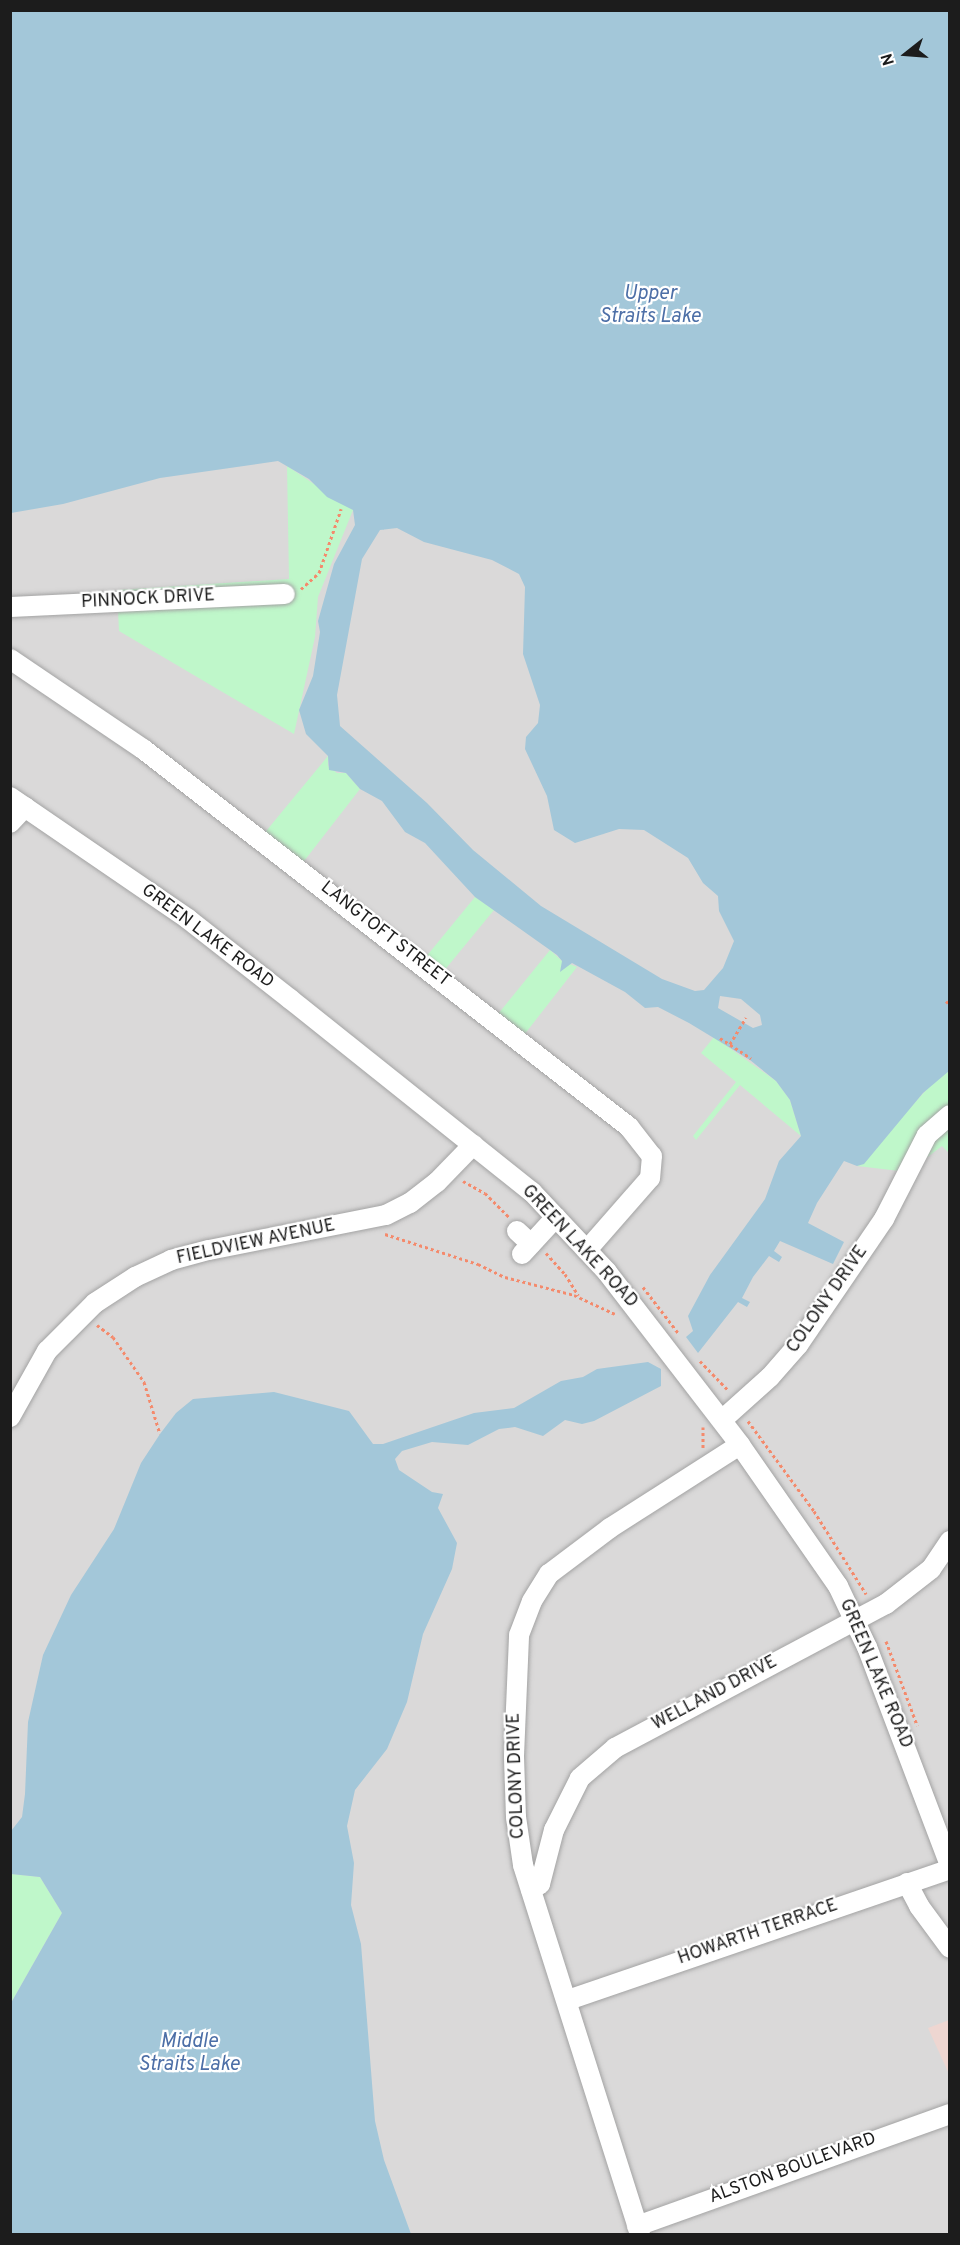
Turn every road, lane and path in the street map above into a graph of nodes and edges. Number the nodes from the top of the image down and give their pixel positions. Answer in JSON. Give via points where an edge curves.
{"nodes":[{"id":1,"x":341,"y":509,"type":"dead end"},
{"id":2,"x":285,"y":594,"type":"joint"},
{"id":3,"x":10,"y":607,"type":"edge"},
{"id":4,"x":10,"y":659,"type":"edge"},
{"id":5,"x":18,"y":802,"type":"edge"},
{"id":6,"x":10,"y":823,"type":"edge"},
{"id":7,"x":946,"y":1001,"type":"dead end"},
{"id":8,"x":950,"y":1005,"type":"edge"},
{"id":9,"x":746,"y":1017,"type":"dead end"},
{"id":10,"x":720,"y":1038,"type":"dead end"},
{"id":11,"x":730,"y":1044,"type":"junction"},
{"id":12,"x":751,"y":1058,"type":"dead end"},
{"id":13,"x":950,"y":1115,"type":"edge"},
{"id":14,"x":473,"y":1145,"type":"junction"},
{"id":15,"x":556,"y":1217,"type":"junction"},
{"id":16,"x":365,"y":1221,"type":"junction"},
{"id":17,"x":523,"y":1243,"type":"dead end"},
{"id":18,"x":587,"y":1250,"type":"junction"},
{"id":19,"x":618,"y":1316,"type":"dead end"},
{"id":20,"x":113,"y":1337,"type":"dead end"},
{"id":21,"x":10,"y":1417,"type":"edge"},
{"id":22,"x":700,"y":1417,"type":"dead end"},
{"id":23,"x":722,"y":1420,"type":"junction"},
{"id":24,"x":160,"y":1434,"type":"dead end"},
{"id":25,"x":740,"y":1445,"type":"junction"},
{"id":26,"x":702,"y":1470,"type":"junction"},
{"id":27,"x":950,"y":1541,"type":"edge"},
{"id":28,"x":854,"y":1620,"type":"junction"},
{"id":29,"x":950,"y":1867,"type":"edge"},
{"id":30,"x":907,"y":1883,"type":"junction"},
{"id":31,"x":531,"y":1890,"type":"junction"},
{"id":32,"x":949,"y":1947,"type":"edge"},
{"id":33,"x":568,"y":2000,"type":"junction"},
{"id":34,"x":950,"y":2114,"type":"edge"},
{"id":35,"x":638,"y":2230,"type":"edge"}],
"edges":[{"from":1,"to":2,"type":"path","via":[[319,573],[307,586]]},
{"from":2,"to":3,"type":"street","name":"PINNOCK DRIVE"},
{"from":4,"to":18,"type":"street","name":"LANGTOFT STREET","via":[[152,756],[629,1127],[652,1156],[650,1178]]},
{"from":5,"to":6,"type":"street"},
{"from":5,"to":14,"type":"street","name":"GREEN LAKE ROAD","via":[[188,919]]},
{"from":7,"to":8,"type":"path"},
{"from":9,"to":11,"type":"path"},
{"from":10,"to":11,"type":"path"},
{"from":11,"to":12,"type":"path"},
{"from":13,"to":23,"type":"street","name":"COLONY DRIVE","via":[[927,1135],[858,1260],[798,1345],[770,1377]]},
{"from":14,"to":15,"type":"street","name":"GREEN LAKE ROAD","via":[[532,1192]]},
{"from":14,"to":16,"type":"street","name":"FIELDVIEW AVENUE","via":[[410,1203]]},
{"from":15,"to":17,"type":"street"},
{"from":15,"to":18,"type":"street","name":"GREEN LAKE ROAD"},
{"from":16,"to":19,"type":"path","via":[[384,1234],[505,1277],[574,1295]]},
{"from":16,"to":21,"type":"street","name":"FIELDVIEW AVENUE","via":[[209,1250],[151,1268],[95,1303],[47,1351]]},
{"from":18,"to":23,"type":"street","name":"GREEN LAKE ROAD"},
{"from":20,"to":24,"type":"path","via":[[148,1393]]},
{"from":22,"to":26,"type":"path"},
{"from":23,"to":25,"type":"street","name":"GREEN LAKE ROAD"},
{"from":25,"to":26,"type":"street","name":"COLONY DRIVE"},
{"from":25,"to":28,"type":"street","name":"GREEN LAKE ROAD","via":[[801,1529]]},
{"from":26,"to":31,"type":"street","name":"COLONY DRIVE","via":[[609,1528],[549,1574],[529,1609],[519,1635],[514,1756],[516,1817]]},
{"from":27,"to":28,"type":"street","name":"WELLAND DRIVE","via":[[931,1569],[886,1604]]},
{"from":28,"to":29,"type":"street","name":"GREEN LAKE ROAD"},
{"from":28,"to":31,"type":"street","name":"WELLAND DRIVE","via":[[615,1748],[580,1778],[554,1830],[540,1884]]},
{"from":29,"to":30,"type":"street","name":"HOWARTH TERRACE"},
{"from":30,"to":32,"type":"street"},
{"from":30,"to":33,"type":"street","name":"HOWARTH TERRACE"},
{"from":31,"to":33,"type":"street","name":"COLONY DRIVE"},
{"from":33,"to":35,"type":"street","name":"COLONY DRIVE"},
{"from":34,"to":35,"type":"street","name":"ALSTON BOULEVARD"}]}
